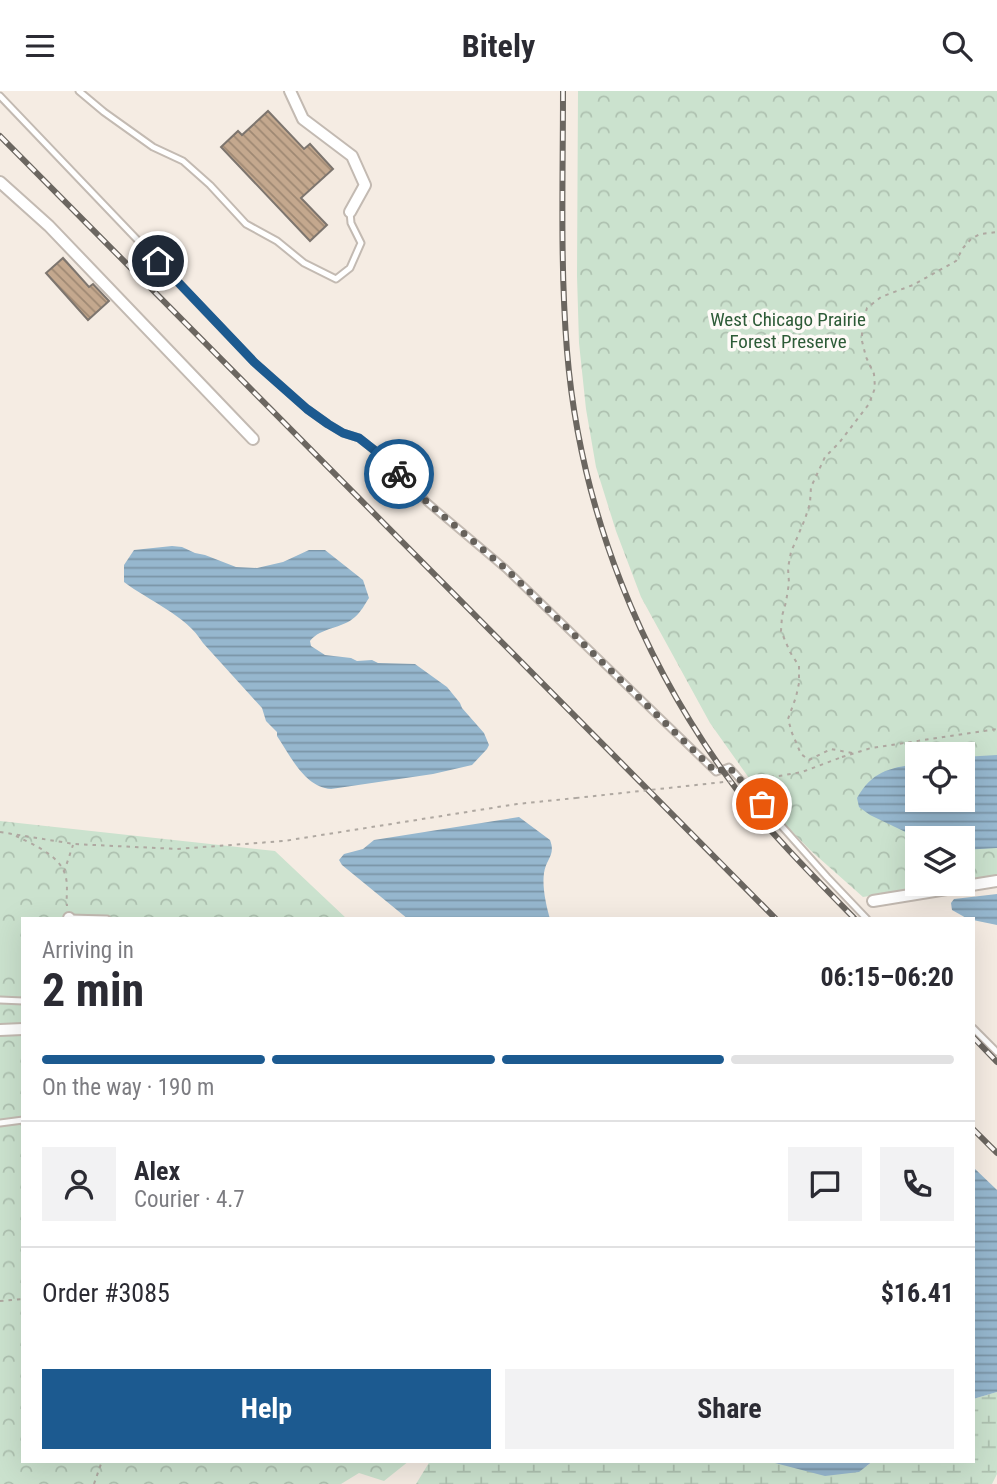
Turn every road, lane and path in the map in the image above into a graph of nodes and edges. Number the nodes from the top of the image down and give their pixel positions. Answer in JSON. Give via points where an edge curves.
{"nodes":[{"id":1,"x":79,"y":91,"type":"edge"},
{"id":2,"x":289,"y":91,"type":"edge"},
{"id":3,"x":0,"y":96,"type":"edge"},
{"id":4,"x":0,"y":182,"type":"edge"},
{"id":5,"x":350,"y":212,"type":"joint"},
{"id":6,"x":997,"y":232,"type":"edge"},
{"id":7,"x":253,"y":439,"type":"dead end"},
{"id":8,"x":997,"y":729,"type":"edge"},
{"id":9,"x":852,"y":753,"type":"junction"},
{"id":10,"x":0,"y":832,"type":"edge"},
{"id":11,"x":15,"y":835,"type":"junction"},
{"id":12,"x":74,"y":843,"type":"junction"},
{"id":13,"x":64,"y":872,"type":"junction"},
{"id":14,"x":997,"y":881,"type":"edge"},
{"id":15,"x":873,"y":901,"type":"dead end"},
{"id":16,"x":69,"y":917,"type":"edge"},
{"id":17,"x":865,"y":917,"type":"edge"},
{"id":18,"x":0,"y":1000,"type":"edge"},
{"id":19,"x":21,"y":1001,"type":"edge"},
{"id":20,"x":21,"y":1029,"type":"edge"},
{"id":21,"x":0,"y":1030,"type":"edge"},
{"id":22,"x":975,"y":1030,"type":"edge"},
{"id":23,"x":997,"y":1052,"type":"edge"},
{"id":24,"x":21,"y":1120,"type":"edge"},
{"id":25,"x":0,"y":1123,"type":"edge"},
{"id":26,"x":21,"y":1299,"type":"edge"},
{"id":27,"x":0,"y":1301,"type":"edge"},
{"id":28,"x":101,"y":1463,"type":"edge"},
{"id":29,"x":94,"y":1484,"type":"edge"}],
"edges":[{"from":1,"to":5,"type":"lane","via":[[153,147],[183,161],[246,224],[336,279],[350,268],[361,243]]},
{"from":2,"to":5,"type":"street","via":[[303,118],[352,156],[365,185]]},
{"from":3,"to":17,"type":"lane","via":[[254,362],[307,409],[378,453],[716,772],[729,767]]},
{"from":4,"to":7,"type":"street","via":[[49,226]]},
{"from":6,"to":9,"type":"path","via":[[971,239],[956,261],[867,308],[862,341],[875,388],[869,404],[825,457],[791,552],[781,631],[799,666],[788,719],[792,733],[801,754],[809,760],[831,750]]},
{"from":8,"to":9,"type":"path"},
{"from":9,"to":12,"type":"path","bridge":true,"via":[[779,776],[517,804],[284,841],[177,849]]},
{"from":10,"to":11,"type":"path"},
{"from":11,"to":12,"type":"path"},
{"from":11,"to":13,"type":"path","via":[[47,853]]},
{"from":12,"to":13,"type":"path"},
{"from":13,"to":16,"type":"path"},
{"from":14,"to":15,"type":"street"},
{"from":18,"to":19,"type":"lane"},
{"from":20,"to":21,"type":"street"},
{"from":22,"to":23,"type":"lane"},
{"from":24,"to":25,"type":"lane"},
{"from":26,"to":27,"type":"path"},
{"from":28,"to":29,"type":"path"}]}
